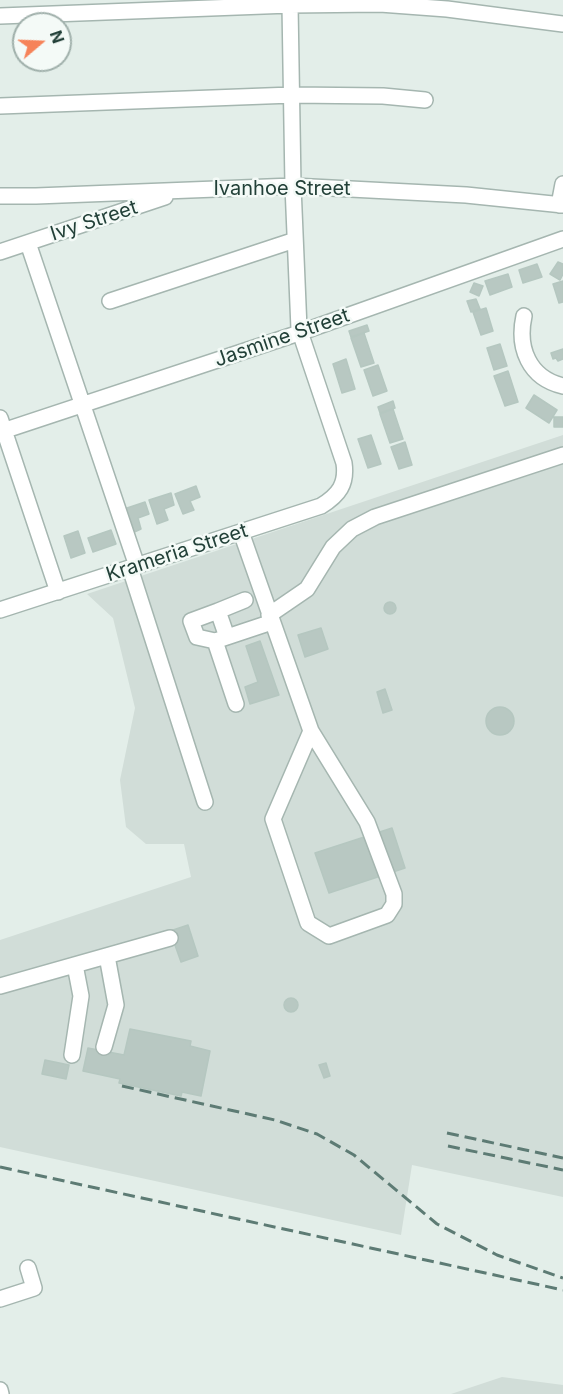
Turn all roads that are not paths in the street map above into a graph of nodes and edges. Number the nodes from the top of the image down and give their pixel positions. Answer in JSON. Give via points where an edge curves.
{"nodes":[{"id":1,"x":331,"y":2,"type":"edge"},
{"id":2,"x":262,"y":3,"type":"edge"},
{"id":3,"x":290,"y":5,"type":"junction"},
{"id":4,"x":0,"y":16,"type":"edge"},
{"id":5,"x":563,"y":24,"type":"edge"},
{"id":6,"x":292,"y":94,"type":"junction"},
{"id":7,"x":424,"y":100,"type":"dead end"},
{"id":8,"x":0,"y":106,"type":"edge"},
{"id":9,"x":563,"y":184,"type":"edge"},
{"id":10,"x":293,"y":186,"type":"junction"},
{"id":11,"x":188,"y":190,"type":"junction"},
{"id":12,"x":0,"y":196,"type":"edge"},
{"id":13,"x":561,"y":205,"type":"edge"},
{"id":14,"x":563,"y":239,"type":"edge"},
{"id":15,"x":295,"y":240,"type":"junction"},
{"id":16,"x":27,"y":243,"type":"junction"},
{"id":17,"x":0,"y":252,"type":"edge"},
{"id":18,"x":110,"y":301,"type":"dead end"},
{"id":19,"x":524,"y":316,"type":"dead end"},
{"id":20,"x":299,"y":333,"type":"junction"},
{"id":21,"x":563,"y":386,"type":"edge"},
{"id":22,"x":83,"y":405,"type":"junction"},
{"id":23,"x":1,"y":427,"type":"edge"},
{"id":24,"x":563,"y":455,"type":"edge"},
{"id":25,"x":241,"y":532,"type":"junction"},
{"id":26,"x":133,"y":567,"type":"junction"},
{"id":27,"x":58,"y":592,"type":"junction"},
{"id":28,"x":245,"y":600,"type":"dead end"},
{"id":29,"x":0,"y":610,"type":"edge"},
{"id":30,"x":218,"y":611,"type":"junction"},
{"id":31,"x":270,"y":618,"type":"junction"},
{"id":32,"x":221,"y":639,"type":"junction"},
{"id":33,"x":236,"y":704,"type":"dead end"},
{"id":34,"x":311,"y":731,"type":"junction"},
{"id":35,"x":205,"y":802,"type":"dead end"},
{"id":36,"x":170,"y":938,"type":"dead end"},
{"id":37,"x":107,"y":956,"type":"junction"},
{"id":38,"x":75,"y":965,"type":"junction"},
{"id":39,"x":0,"y":986,"type":"edge"},
{"id":40,"x":104,"y":1047,"type":"dead end"},
{"id":41,"x":72,"y":1055,"type":"dead end"},
{"id":42,"x":27,"y":1268,"type":"dead end"},
{"id":43,"x":0,"y":1299,"type":"edge"}],
"edges":[{"from":1,"to":3,"type":"street"},
{"from":1,"to":5,"type":"street","via":[[414,6]]},
{"from":2,"to":3,"type":"street"},
{"from":2,"to":4,"type":"street"},
{"from":3,"to":6,"type":"street"},
{"from":6,"to":7,"type":"street"},
{"from":6,"to":8,"type":"street"},
{"from":6,"to":10,"type":"street"},
{"from":9,"to":13,"type":"street"},
{"from":10,"to":11,"type":"street","name":"Ivanhoe Street"},
{"from":10,"to":13,"type":"street","name":"Ivanhoe Street","via":[[466,195]]},
{"from":10,"to":15,"type":"street"},
{"from":11,"to":12,"type":"street","name":"Ivanhoe Street"},
{"from":11,"to":16,"type":"street","name":"Ivy Street"},
{"from":14,"to":20,"type":"street","name":"Jasmine Street"},
{"from":15,"to":18,"type":"street"},
{"from":15,"to":20,"type":"street"},
{"from":16,"to":17,"type":"street","name":"Ivy Street"},
{"from":16,"to":22,"type":"street"},
{"from":19,"to":21,"type":"street","via":[[521,340],[531,367],[545,379]]},
{"from":20,"to":22,"type":"street","name":"Jasmine Street"},
{"from":20,"to":25,"type":"street","name":"Krameria Street","via":[[344,463],[344,481],[337,495],[321,506]]},
{"from":22,"to":23,"type":"street","name":"Jasmine Street"},
{"from":22,"to":26,"type":"street"},
{"from":23,"to":27,"type":"street"},
{"from":24,"to":31,"type":"street","via":[[375,517],[352,529],[333,547],[307,589]]},
{"from":25,"to":26,"type":"street","name":"Krameria Street"},
{"from":25,"to":31,"type":"street"},
{"from":26,"to":27,"type":"street","name":"Krameria Street"},
{"from":26,"to":35,"type":"street"},
{"from":27,"to":29,"type":"street","name":"Krameria Street"},
{"from":28,"to":30,"type":"street"},
{"from":30,"to":32,"type":"street"},
{"from":30,"to":32,"type":"street","via":[[191,621],[197,637]]},
{"from":31,"to":32,"type":"street"},
{"from":31,"to":34,"type":"street"},
{"from":32,"to":33,"type":"street"},
{"from":34,"to":34,"type":"street","via":[[273,819],[308,923],[329,936],[387,915],[394,904],[394,894],[368,822]]},
{"from":36,"to":37,"type":"street"},
{"from":37,"to":38,"type":"street"},
{"from":37,"to":40,"type":"street","via":[[116,1005]]},
{"from":38,"to":39,"type":"street"},
{"from":38,"to":41,"type":"street","via":[[81,996]]},
{"from":42,"to":43,"type":"street","via":[[34,1288]]}]}
